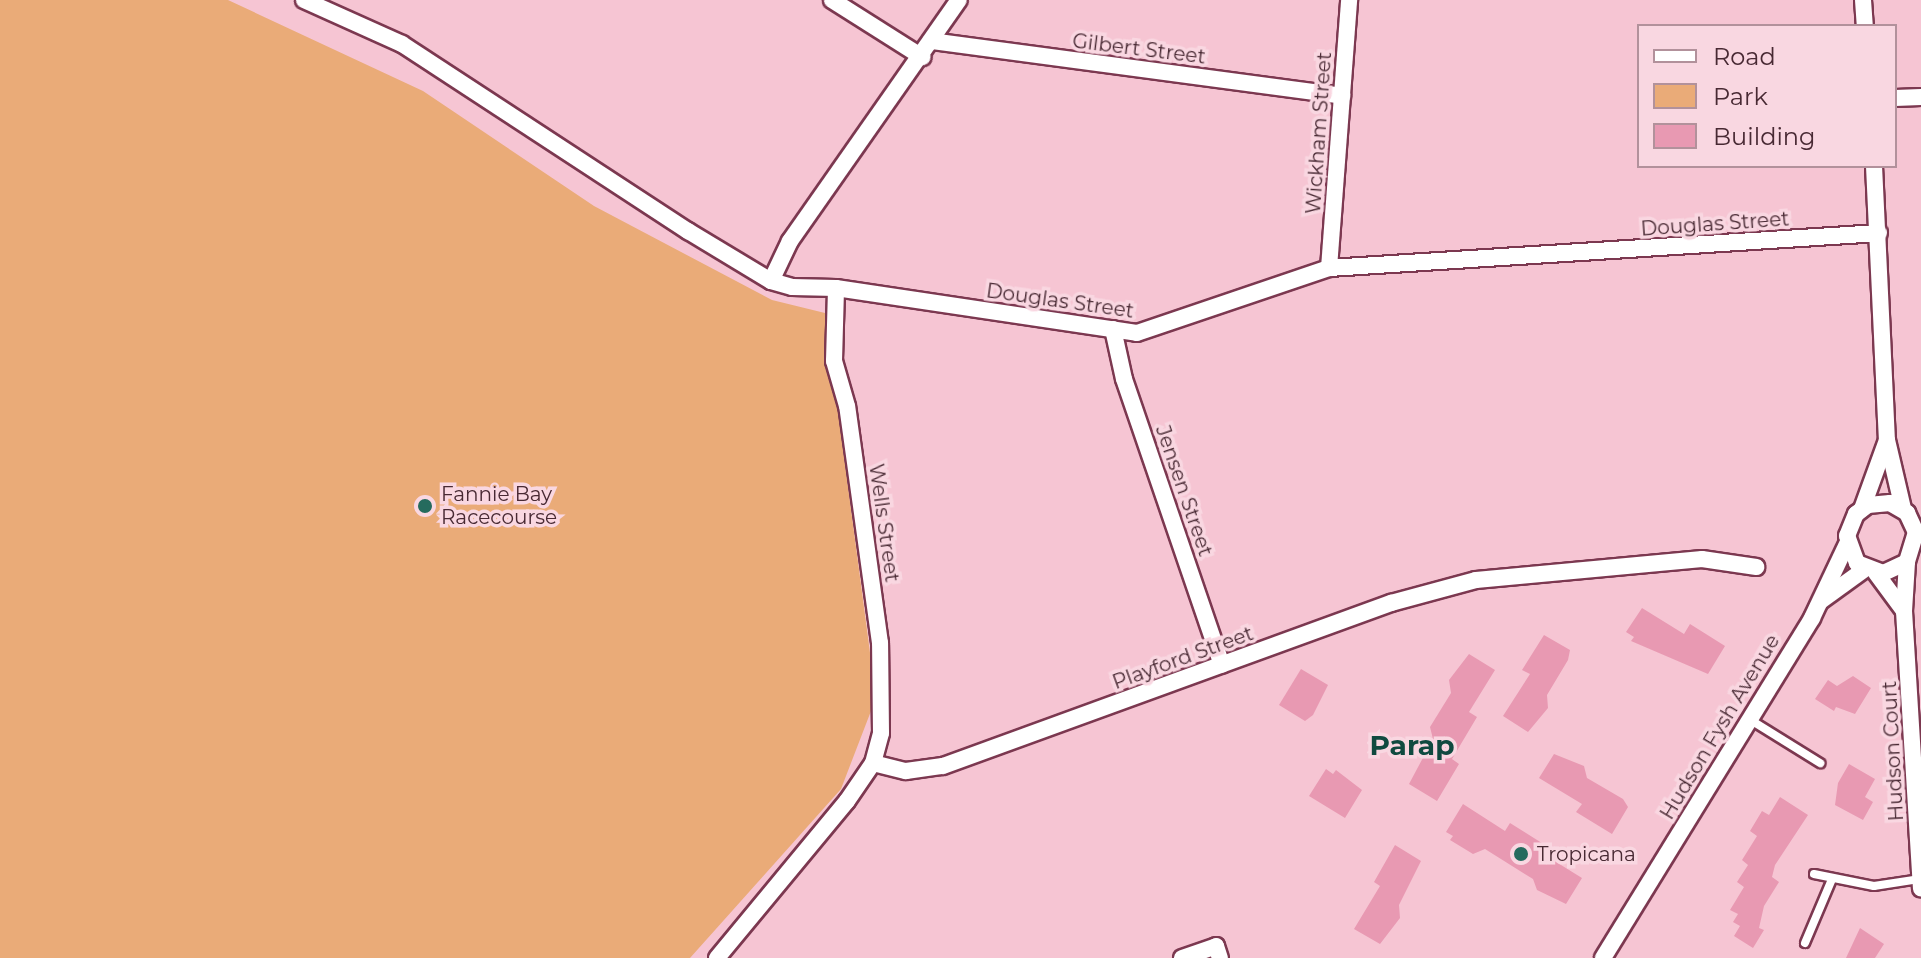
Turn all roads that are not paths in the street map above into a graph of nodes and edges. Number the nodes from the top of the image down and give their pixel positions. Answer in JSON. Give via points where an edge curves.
{"nodes":[{"id":1,"x":304,"y":0,"type":"edge"},
{"id":2,"x":832,"y":0,"type":"edge"},
{"id":3,"x":959,"y":0,"type":"edge"},
{"id":4,"x":1349,"y":0,"type":"edge"},
{"id":5,"x":1863,"y":0,"type":"edge"},
{"id":6,"x":1865,"y":24,"type":"edge"},
{"id":7,"x":931,"y":41,"type":"junction"},
{"id":8,"x":922,"y":57,"type":"junction"},
{"id":9,"x":1342,"y":96,"type":"junction"},
{"id":10,"x":1921,"y":97,"type":"edge"},
{"id":11,"x":1897,"y":98,"type":"edge"},
{"id":12,"x":1874,"y":168,"type":"edge"},
{"id":13,"x":1879,"y":233,"type":"junction"},
{"id":14,"x":1329,"y":268,"type":"junction"},
{"id":15,"x":771,"y":281,"type":"junction"},
{"id":16,"x":836,"y":288,"type":"junction"},
{"id":17,"x":1113,"y":329,"type":"junction"},
{"id":18,"x":1887,"y":440,"type":"junction"},
{"id":19,"x":1862,"y":509,"type":"junction"},
{"id":20,"x":1911,"y":516,"type":"edge"},
{"id":21,"x":1847,"y":544,"type":"junction"},
{"id":22,"x":1913,"y":555,"type":"edge"},
{"id":23,"x":1756,"y":567,"type":"dead end"},
{"id":24,"x":1871,"y":571,"type":"junction"},
{"id":25,"x":1822,"y":600,"type":"junction"},
{"id":26,"x":1904,"y":611,"type":"junction"},
{"id":27,"x":1222,"y":665,"type":"junction"},
{"id":28,"x":1748,"y":719,"type":"junction"},
{"id":29,"x":1917,"y":757,"type":"edge"},
{"id":30,"x":873,"y":763,"type":"junction"},
{"id":31,"x":1820,"y":763,"type":"dead end"},
{"id":32,"x":1814,"y":874,"type":"dead end"},
{"id":33,"x":1832,"y":879,"type":"junction"},
{"id":34,"x":1920,"y":879,"type":"edge"},
{"id":35,"x":1921,"y":888,"type":"edge"},
{"id":36,"x":1805,"y":943,"type":"dead end"},
{"id":37,"x":1218,"y":952,"type":"edge"},
{"id":38,"x":717,"y":958,"type":"edge"},
{"id":39,"x":1182,"y":958,"type":"edge"},
{"id":40,"x":1603,"y":958,"type":"edge"}],
"edges":[{"from":1,"to":15,"type":"street","name":"Douglas Street","via":[[402,44]]},
{"from":2,"to":8,"type":"street"},
{"from":3,"to":7,"type":"street"},
{"from":4,"to":9,"type":"street","name":"Wickham Street"},
{"from":5,"to":6,"type":"street"},
{"from":7,"to":8,"type":"street"},
{"from":7,"to":9,"type":"street","name":"Gilbert Street"},
{"from":8,"to":15,"type":"street","via":[[797,230]]},
{"from":9,"to":14,"type":"street","name":"Wickham Street"},
{"from":10,"to":11,"type":"street"},
{"from":12,"to":13,"type":"street"},
{"from":13,"to":14,"type":"street","name":"Douglas Street"},
{"from":13,"to":18,"type":"street"},
{"from":14,"to":17,"type":"street","name":"Douglas Street","via":[[1148,332]]},
{"from":15,"to":16,"type":"street","name":"Douglas Street"},
{"from":16,"to":17,"type":"street","name":"Douglas Street"},
{"from":16,"to":30,"type":"street","name":"Wells Street","via":[[834,361],[847,406],[883,664],[882,720]]},
{"from":17,"to":27,"type":"street","name":"Jensen Street","via":[[1124,379]]},
{"from":18,"to":19,"type":"street"},
{"from":18,"to":20,"type":"street"},
{"from":19,"to":20,"type":"street","via":[[1882,503]]},
{"from":19,"to":21,"type":"street","via":[[1851,521]]},
{"from":20,"to":22,"type":"street","via":[[1917,540]]},
{"from":21,"to":24,"type":"street"},
{"from":21,"to":25,"type":"street","name":"Hudson Fysh Avenue"},
{"from":22,"to":24,"type":"street"},
{"from":22,"to":26,"type":"street","name":"Hudson Court"},
{"from":23,"to":27,"type":"street","name":"Playford Street","via":[[1702,559],[1514,572],[1391,603]]},
{"from":24,"to":25,"type":"street"},
{"from":24,"to":26,"type":"street"},
{"from":25,"to":28,"type":"street","name":"Hudson Fysh Avenue"},
{"from":26,"to":29,"type":"street","name":"Hudson Court"},
{"from":27,"to":30,"type":"street","name":"Playford Street","via":[[943,766],[906,771]]},
{"from":28,"to":31,"type":"lane"},
{"from":28,"to":40,"type":"street","name":"Hudson Fysh Avenue"},
{"from":29,"to":34,"type":"street","name":"Hudson Court"},
{"from":30,"to":38,"type":"street","via":[[826,829]]},
{"from":32,"to":33,"type":"lane"},
{"from":33,"to":34,"type":"lane","via":[[1874,886]]},
{"from":33,"to":36,"type":"lane"},
{"from":34,"to":35,"type":"street","name":"Hudson Court"},
{"from":37,"to":39,"type":"street"}]}
